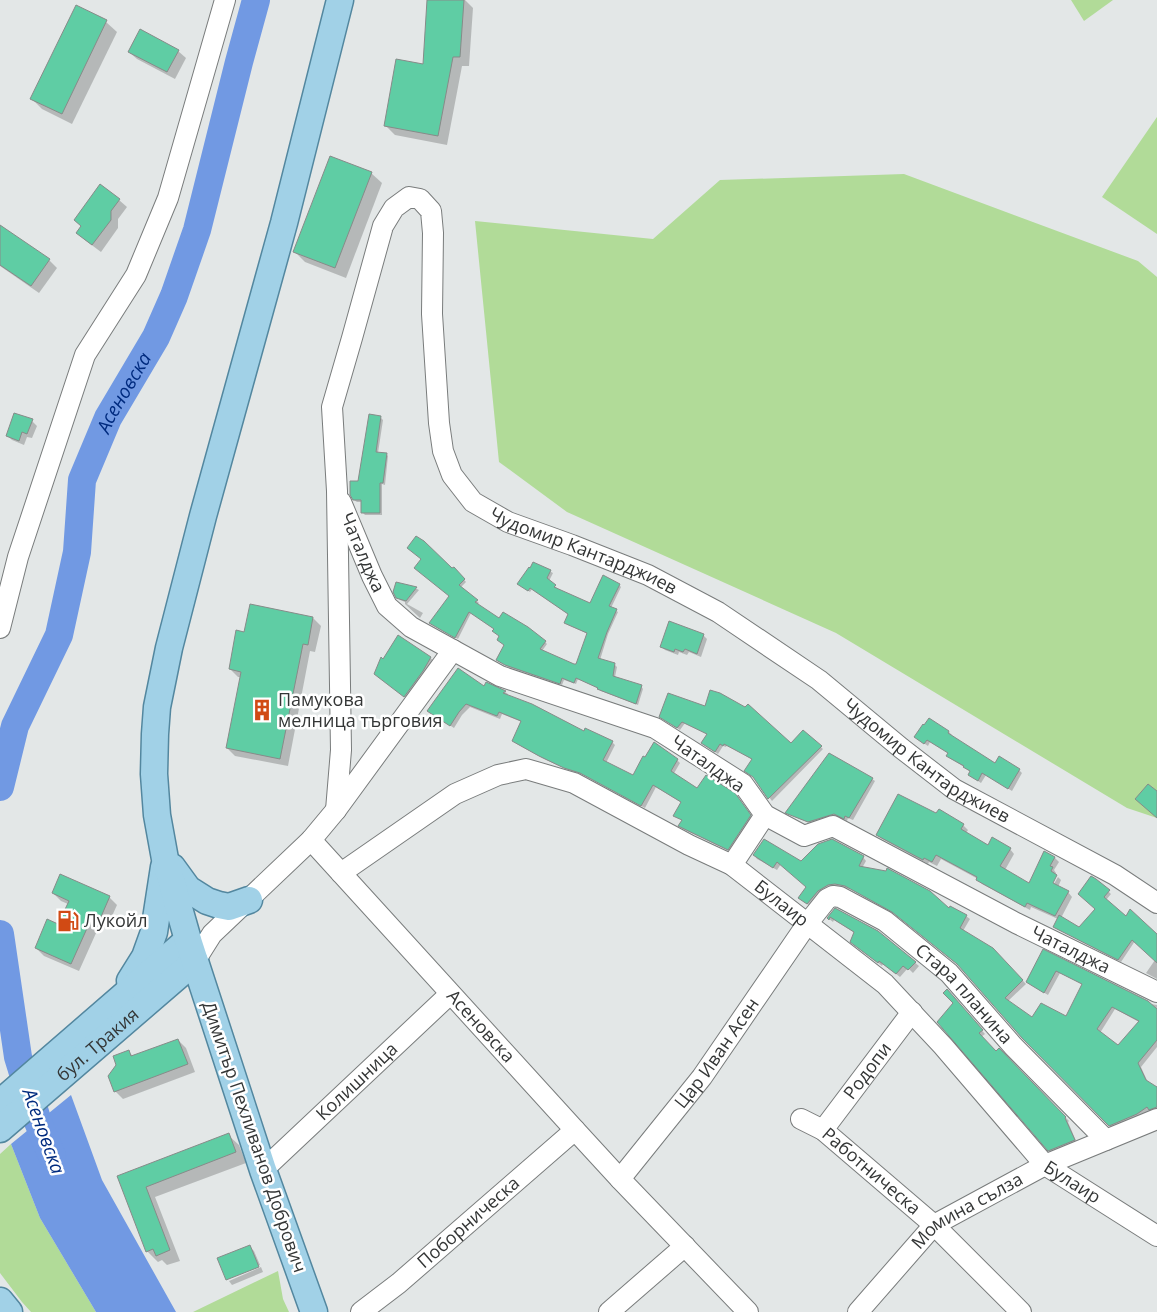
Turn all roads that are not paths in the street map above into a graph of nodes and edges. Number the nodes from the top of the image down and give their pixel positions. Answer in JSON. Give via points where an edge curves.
{"nodes":[{"id":1,"x":224,"y":0,"type":"edge"},
{"id":2,"x":340,"y":0,"type":"edge"},
{"id":3,"x":337,"y":491,"type":"junction"},
{"id":4,"x":0,"y":628,"type":"edge"},
{"id":5,"x":453,"y":650,"type":"junction"},
{"id":6,"x":336,"y":810,"type":"junction"},
{"id":7,"x":765,"y":815,"type":"junction"},
{"id":8,"x":311,"y":840,"type":"junction"},
{"id":9,"x":164,"y":852,"type":"junction"},
{"id":10,"x":732,"y":865,"type":"junction"},
{"id":11,"x":341,"y":873,"type":"junction"},
{"id":12,"x":249,"y":900,"type":"junction"},
{"id":13,"x":1157,"y":903,"type":"edge"},
{"id":14,"x":807,"y":924,"type":"junction"},
{"id":15,"x":198,"y":945,"type":"junction"},
{"id":16,"x":160,"y":991,"type":"junction"},
{"id":17,"x":1157,"y":992,"type":"edge"},
{"id":18,"x":450,"y":994,"type":"junction"},
{"id":19,"x":112,"y":1006,"type":"junction"},
{"id":20,"x":212,"y":1011,"type":"junction"},
{"id":21,"x":912,"y":1012,"type":"junction"},
{"id":22,"x":60,"y":1064,"type":"junction"},
{"id":23,"x":2,"y":1119,"type":"edge"},
{"id":24,"x":802,"y":1119,"type":"dead end"},
{"id":25,"x":1157,"y":1119,"type":"edge"},
{"id":26,"x":575,"y":1130,"type":"junction"},
{"id":27,"x":823,"y":1130,"type":"junction"},
{"id":28,"x":1106,"y":1140,"type":"junction"},
{"id":29,"x":1045,"y":1165,"type":"junction"},
{"id":30,"x":263,"y":1170,"type":"junction"},
{"id":31,"x":620,"y":1179,"type":"junction"},
{"id":32,"x":934,"y":1224,"type":"junction"},
{"id":33,"x":1157,"y":1236,"type":"edge"},
{"id":34,"x":685,"y":1246,"type":"junction"},
{"id":35,"x":0,"y":1301,"type":"edge"},
{"id":36,"x":9,"y":1312,"type":"edge"},
{"id":37,"x":314,"y":1312,"type":"edge"},
{"id":38,"x":360,"y":1312,"type":"edge"},
{"id":39,"x":609,"y":1312,"type":"edge"},
{"id":40,"x":748,"y":1312,"type":"edge"},
{"id":41,"x":858,"y":1312,"type":"edge"},
{"id":42,"x":1021,"y":1312,"type":"edge"}],
"edges":[{"from":1,"to":4,"type":"street","via":[[168,198],[136,275],[85,355],[18,557]]},
{"from":2,"to":9,"type":"main road","via":[[284,223],[169,648],[157,707],[154,774]]},
{"from":3,"to":5,"type":"street","name":"Чаталджа","via":[[387,606],[412,627]]},
{"from":3,"to":6,"type":"street","name":"Чудомир Кантарджиев","via":[[341,750]]},
{"from":3,"to":13,"type":"street","name":"Чудомир Кантарджиев","via":[[332,407],[383,226],[394,208],[409,197],[420,199],[431,211],[432,314],[443,451],[452,475],[473,502],[508,522],[648,575],[718,612],[819,680],[954,788],[1115,875]]},
{"from":5,"to":6,"type":"street"},
{"from":5,"to":7,"type":"street","name":"Чаталджа","via":[[500,676],[655,728],[743,784]]},
{"from":6,"to":8,"type":"street"},
{"from":7,"to":10,"type":"street"},
{"from":7,"to":17,"type":"street","name":"Чаталджа","via":[[804,836],[833,826],[1016,923]]},
{"from":8,"to":11,"type":"street","name":"Асеновска"},
{"from":8,"to":12,"type":"street"},
{"from":9,"to":12,"type":"main road","via":[[179,878],[196,895],[218,906],[229,907]]},
{"from":9,"to":15,"type":"main road","name":"Димитър Пехливанов Добрович"},
{"from":9,"to":19,"type":"main road","via":[[152,939],[145,957]]},
{"from":10,"to":11,"type":"street","name":"Булаир","via":[[574,783],[526,769],[498,775],[455,794]]},
{"from":10,"to":14,"type":"street","name":"Булаир"},
{"from":11,"to":18,"type":"street","name":"Асеновска"},
{"from":12,"to":15,"type":"street"},
{"from":14,"to":21,"type":"street","name":"Булаир","via":[[885,984]]},
{"from":14,"to":28,"type":"street","name":"Стара планина","via":[[833,896],[885,921],[950,973],[1012,1046]]},
{"from":14,"to":31,"type":"street","name":"Цар Иван Асен","via":[[702,1077]]},
{"from":15,"to":16,"type":"main road","name":"бул. Тракия"},
{"from":15,"to":19,"type":"main road","name":"бул. Тракия"},
{"from":15,"to":20,"type":"main road","name":"Димитър Пехливанов Добрович"},
{"from":16,"to":20,"type":"main road","via":[[175,987],[189,989]]},
{"from":16,"to":22,"type":"main road","name":"бул. Тракия"},
{"from":18,"to":26,"type":"street","name":"Асеновска"},
{"from":18,"to":30,"type":"street","name":"Колишница"},
{"from":19,"to":22,"type":"main road","name":"бул. Тракия"},
{"from":20,"to":30,"type":"main road","name":"Димитър Пехливанов Добрович"},
{"from":21,"to":27,"type":"street","name":"Родопи"},
{"from":21,"to":29,"type":"street","name":"Булаир"},
{"from":22,"to":23,"type":"main road","name":"бул. Тракия"},
{"from":24,"to":27,"type":"street","name":"Работническа"},
{"from":25,"to":28,"type":"street","name":"Момина сълза"},
{"from":26,"to":31,"type":"street","name":"Асеновска"},
{"from":26,"to":38,"type":"street","name":"Поборническа","via":[[399,1283]]},
{"from":27,"to":32,"type":"street","name":"Работническа"},
{"from":28,"to":29,"type":"street","name":"Момина сълза"},
{"from":29,"to":32,"type":"street","name":"Момина сълза"},
{"from":29,"to":33,"type":"street","name":"Булаир"},
{"from":30,"to":37,"type":"main road","name":"Димитър Пехливанов Добрович"},
{"from":31,"to":34,"type":"street","name":"Асеновска"},
{"from":32,"to":41,"type":"street","name":"Момина сълза"},
{"from":32,"to":42,"type":"street","name":"Работническа"},
{"from":34,"to":39,"type":"street"},
{"from":34,"to":40,"type":"street","name":"Асеновска"},
{"from":35,"to":36,"type":"main road"}]}
